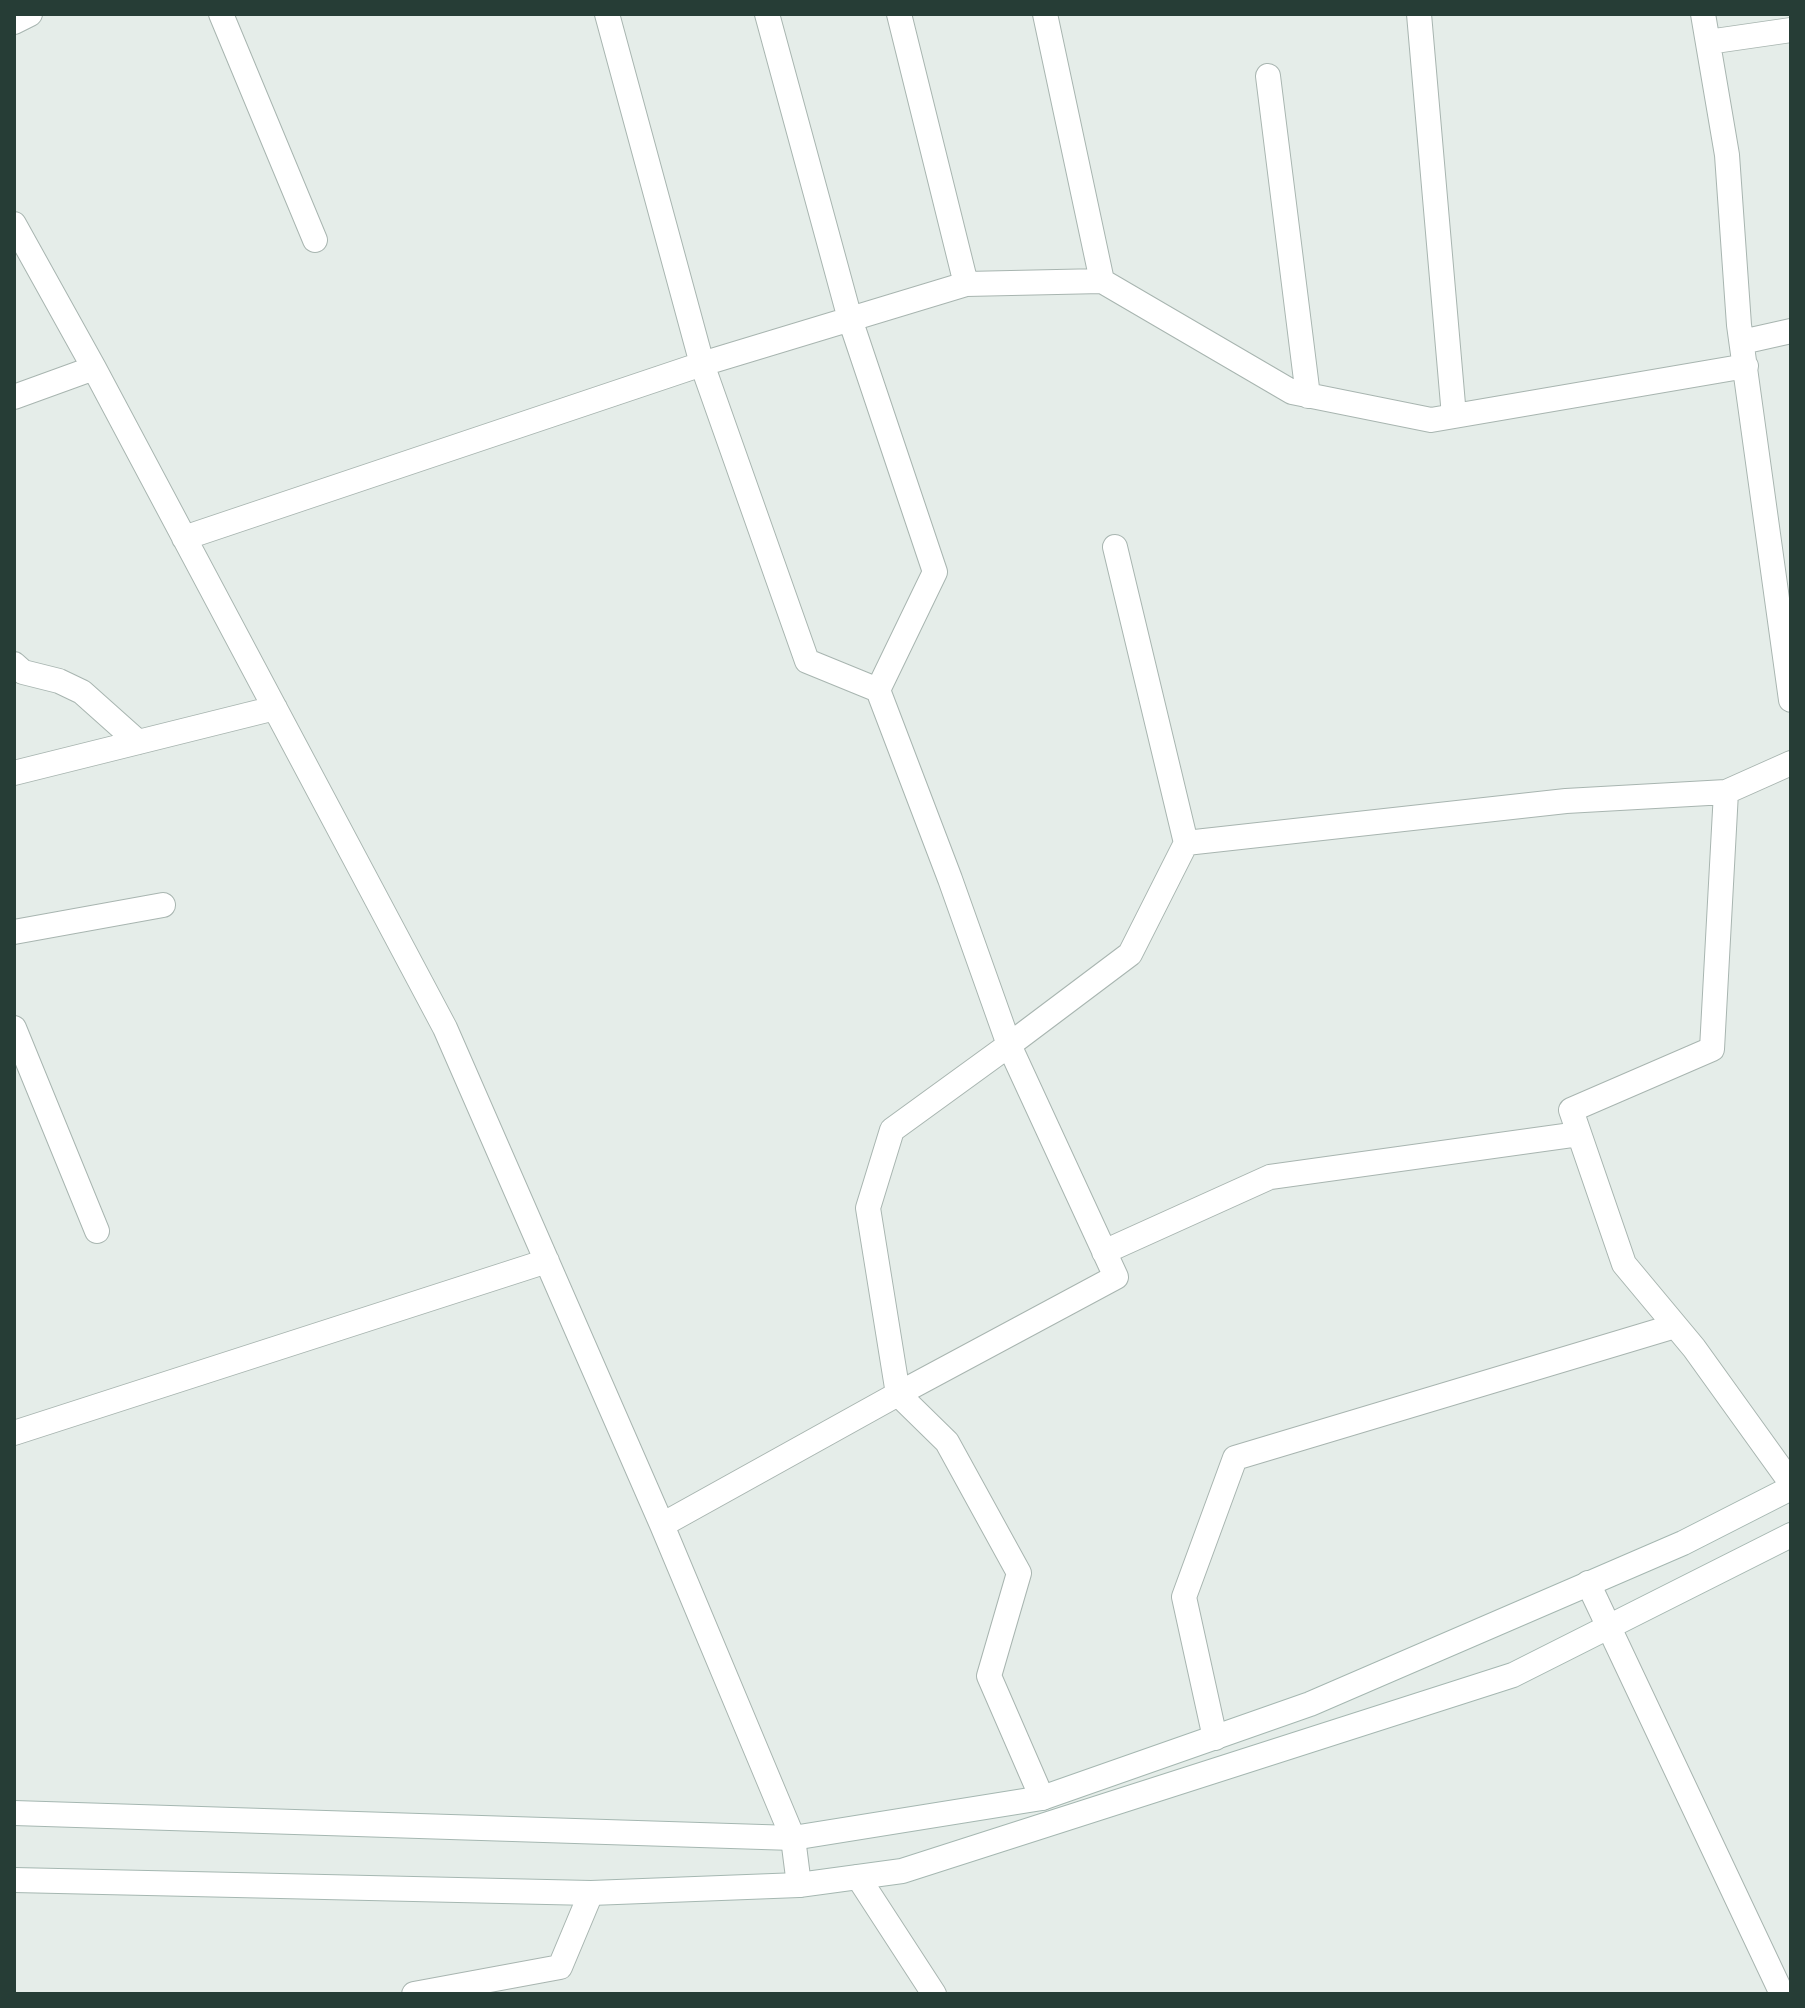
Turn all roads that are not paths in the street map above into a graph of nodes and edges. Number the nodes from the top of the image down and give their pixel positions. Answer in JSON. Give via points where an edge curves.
{"nodes":[{"id":1,"x":30,"y":14,"type":"edge"},
{"id":2,"x":221,"y":14,"type":"edge"},
{"id":3,"x":607,"y":14,"type":"edge"},
{"id":4,"x":767,"y":14,"type":"edge"},
{"id":5,"x":899,"y":14,"type":"edge"},
{"id":6,"x":1045,"y":14,"type":"edge"},
{"id":7,"x":1419,"y":14,"type":"edge"},
{"id":8,"x":1703,"y":14,"type":"edge"},
{"id":9,"x":14,"y":22,"type":"edge"},
{"id":10,"x":1791,"y":30,"type":"edge"},
{"id":11,"x":1708,"y":42,"type":"junction"},
{"id":12,"x":1268,"y":76,"type":"dead end"},
{"id":13,"x":14,"y":224,"type":"edge"},
{"id":14,"x":315,"y":240,"type":"dead end"},
{"id":15,"x":1102,"y":281,"type":"junction"},
{"id":16,"x":966,"y":284,"type":"junction"},
{"id":17,"x":850,"y":319,"type":"junction"},
{"id":18,"x":1791,"y":331,"type":"edge"},
{"id":19,"x":1744,"y":354,"type":"junction"},
{"id":20,"x":702,"y":364,"type":"junction"},
{"id":21,"x":94,"y":368,"type":"junction"},
{"id":22,"x":1308,"y":396,"type":"junction"},
{"id":23,"x":14,"y":397,"type":"edge"},
{"id":24,"x":1454,"y":416,"type":"junction"},
{"id":25,"x":184,"y":538,"type":"junction"},
{"id":26,"x":1115,"y":547,"type":"dead end"},
{"id":27,"x":14,"y":664,"type":"edge"},
{"id":28,"x":878,"y":690,"type":"junction"},
{"id":29,"x":1791,"y":700,"type":"edge"},
{"id":30,"x":275,"y":708,"type":"junction"},
{"id":31,"x":138,"y":742,"type":"junction"},
{"id":32,"x":1791,"y":763,"type":"edge"},
{"id":33,"x":14,"y":773,"type":"edge"},
{"id":34,"x":1726,"y":792,"type":"junction"},
{"id":35,"x":1186,"y":843,"type":"junction"},
{"id":36,"x":163,"y":905,"type":"dead end"},
{"id":37,"x":14,"y":932,"type":"edge"},
{"id":38,"x":14,"y":1028,"type":"edge"},
{"id":39,"x":1009,"y":1045,"type":"junction"},
{"id":40,"x":1579,"y":1134,"type":"junction"},
{"id":41,"x":97,"y":1231,"type":"dead end"},
{"id":42,"x":1104,"y":1252,"type":"junction"},
{"id":43,"x":547,"y":1261,"type":"junction"},
{"id":44,"x":1675,"y":1326,"type":"junction"},
{"id":45,"x":898,"y":1394,"type":"junction"},
{"id":46,"x":14,"y":1433,"type":"edge"},
{"id":47,"x":1791,"y":1486,"type":"edge"},
{"id":48,"x":662,"y":1525,"type":"junction"},
{"id":49,"x":1791,"y":1535,"type":"edge"},
{"id":50,"x":1588,"y":1583,"type":"junction"},
{"id":51,"x":1608,"y":1627,"type":"junction"},
{"id":52,"x":1215,"y":1738,"type":"junction"},
{"id":53,"x":1042,"y":1798,"type":"junction"},
{"id":54,"x":14,"y":1813,"type":"edge"},
{"id":55,"x":793,"y":1838,"type":"junction"},
{"id":56,"x":858,"y":1877,"type":"junction"},
{"id":57,"x":14,"y":1880,"type":"edge"},
{"id":58,"x":799,"y":1885,"type":"junction"},
{"id":59,"x":591,"y":1893,"type":"junction"},
{"id":60,"x":414,"y":1994,"type":"edge"},
{"id":61,"x":934,"y":1994,"type":"edge"},
{"id":62,"x":1782,"y":1994,"type":"edge"}],
"edges":[{"from":1,"to":9,"type":"street"},
{"from":2,"to":14,"type":"street"},
{"from":3,"to":20,"type":"street"},
{"from":4,"to":17,"type":"street"},
{"from":5,"to":16,"type":"street"},
{"from":6,"to":15,"type":"street"},
{"from":7,"to":24,"type":"street"},
{"from":8,"to":11,"type":"street"},
{"from":10,"to":11,"type":"street"},
{"from":11,"to":19,"type":"street","via":[[1727,155]]},
{"from":12,"to":22,"type":"street"},
{"from":13,"to":21,"type":"street"},
{"from":15,"to":16,"type":"street"},
{"from":15,"to":22,"type":"street","via":[[1292,392]]},
{"from":16,"to":17,"type":"street"},
{"from":17,"to":20,"type":"street"},
{"from":17,"to":28,"type":"street","via":[[935,572]]},
{"from":18,"to":19,"type":"street"},
{"from":19,"to":24,"type":"street"},
{"from":19,"to":29,"type":"street"},
{"from":20,"to":25,"type":"street"},
{"from":20,"to":28,"type":"street","via":[[807,661]]},
{"from":21,"to":23,"type":"street"},
{"from":21,"to":25,"type":"street"},
{"from":22,"to":24,"type":"street","via":[[1431,420]]},
{"from":25,"to":30,"type":"street"},
{"from":26,"to":35,"type":"street"},
{"from":27,"to":31,"type":"street","via":[[82,692]]},
{"from":28,"to":39,"type":"street"},
{"from":30,"to":31,"type":"street"},
{"from":30,"to":43,"type":"street","via":[[445,1028]]},
{"from":31,"to":33,"type":"street"},
{"from":32,"to":34,"type":"street"},
{"from":34,"to":35,"type":"street","via":[[1566,801]]},
{"from":34,"to":40,"type":"street","via":[[1712,1049],[1571,1110]]},
{"from":35,"to":39,"type":"street","via":[[1130,954]]},
{"from":36,"to":37,"type":"street"},
{"from":38,"to":41,"type":"street"},
{"from":39,"to":42,"type":"street"},
{"from":39,"to":45,"type":"street","via":[[892,1130],[868,1208]]},
{"from":40,"to":42,"type":"street","via":[[1270,1177]]},
{"from":40,"to":44,"type":"street","via":[[1624,1264]]},
{"from":42,"to":45,"type":"street","via":[[1116,1277]]},
{"from":43,"to":46,"type":"street"},
{"from":43,"to":48,"type":"street"},
{"from":44,"to":47,"type":"street"},
{"from":44,"to":52,"type":"street","via":[[1235,1458],[1184,1597]]},
{"from":45,"to":48,"type":"street"},
{"from":45,"to":53,"type":"street","via":[[947,1442],[1019,1573],[989,1676]]},
{"from":47,"to":50,"type":"street","via":[[1683,1543]]},
{"from":48,"to":55,"type":"street"},
{"from":49,"to":51,"type":"street"},
{"from":50,"to":51,"type":"street"},
{"from":50,"to":52,"type":"street","via":[[1310,1704]]},
{"from":51,"to":56,"type":"street","via":[[1513,1675],[902,1871]]},
{"from":51,"to":62,"type":"street"},
{"from":52,"to":53,"type":"street"},
{"from":53,"to":55,"type":"street"},
{"from":54,"to":55,"type":"street"},
{"from":55,"to":58,"type":"street"},
{"from":56,"to":58,"type":"street"},
{"from":56,"to":61,"type":"street"},
{"from":57,"to":59,"type":"street"},
{"from":58,"to":59,"type":"street"},
{"from":59,"to":60,"type":"street","via":[[560,1967]]}]}
